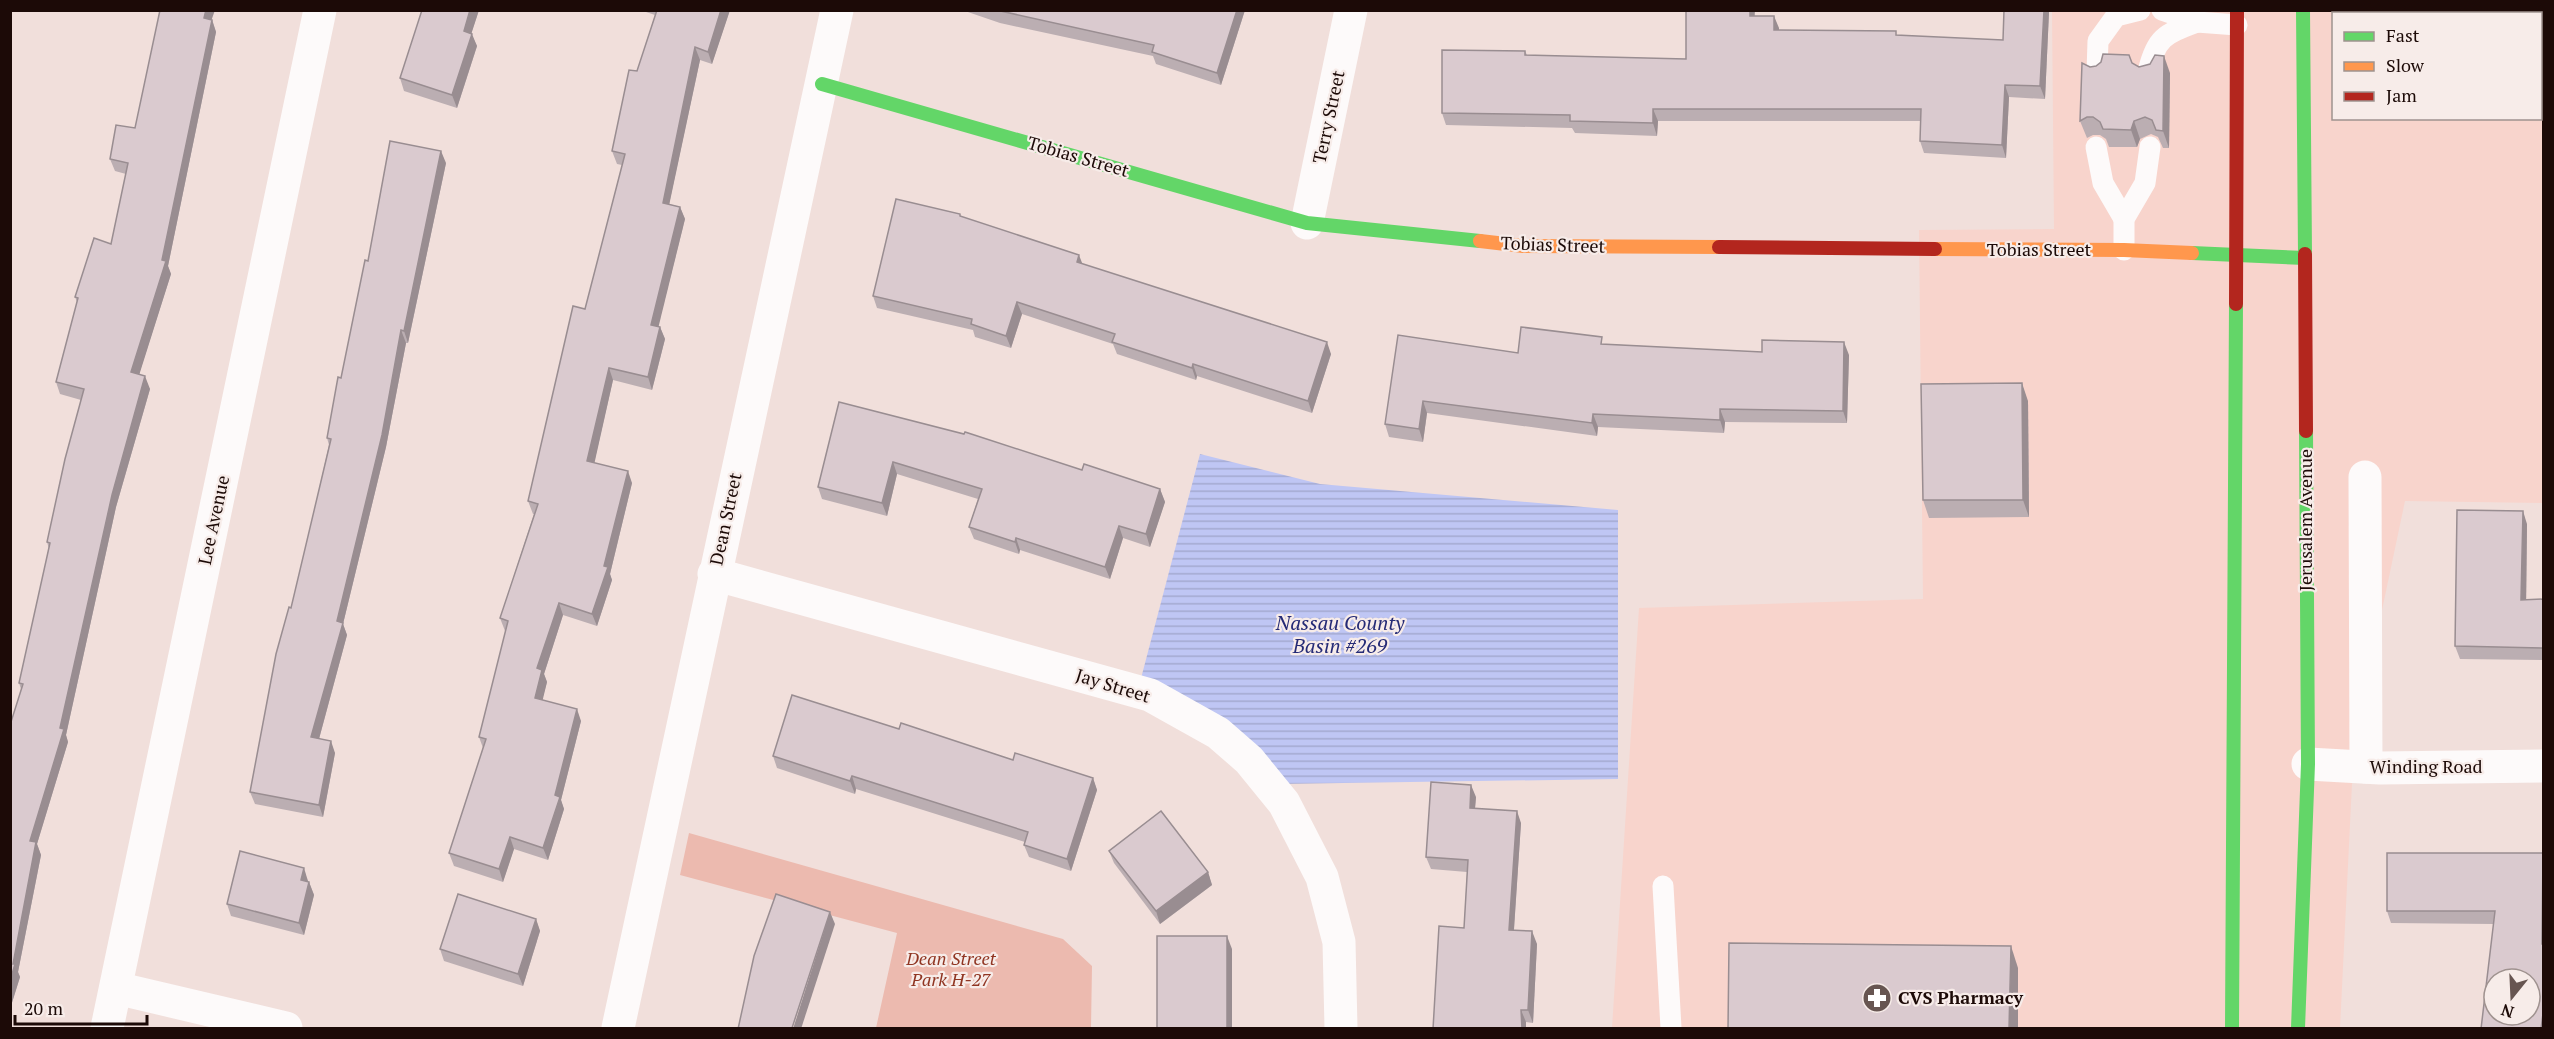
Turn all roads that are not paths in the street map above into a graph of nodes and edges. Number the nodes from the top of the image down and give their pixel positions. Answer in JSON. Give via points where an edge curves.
{"nodes":[{"id":1,"x":320,"y":10,"type":"edge"},
{"id":2,"x":837,"y":10,"type":"edge"},
{"id":3,"x":1351,"y":10,"type":"edge"},
{"id":4,"x":2140,"y":10,"type":"edge"},
{"id":5,"x":2162,"y":10,"type":"edge"},
{"id":6,"x":2303,"y":10,"type":"edge"},
{"id":7,"x":2237,"y":18,"type":"edge"},
{"id":8,"x":2197,"y":22,"type":"junction"},
{"id":9,"x":2097,"y":72,"type":"edge"},
{"id":10,"x":2148,"y":72,"type":"edge"},
{"id":11,"x":822,"y":84,"type":"junction"},
{"id":12,"x":2096,"y":147,"type":"edge"},
{"id":13,"x":2150,"y":147,"type":"edge"},
{"id":14,"x":2124,"y":219,"type":"junction"},
{"id":15,"x":1307,"y":222,"type":"junction"},
{"id":16,"x":2124,"y":250,"type":"junction"},
{"id":17,"x":2236,"y":257,"type":"junction"},
{"id":18,"x":2305,"y":258,"type":"junction"},
{"id":19,"x":2365,"y":477,"type":"dead end"},
{"id":20,"x":714,"y":574,"type":"junction"},
{"id":21,"x":2308,"y":764,"type":"junction"},
{"id":22,"x":2544,"y":766,"type":"edge"},
{"id":23,"x":2366,"y":767,"type":"junction"},
{"id":24,"x":1663,"y":886,"type":"dead end"},
{"id":25,"x":116,"y":988,"type":"junction"},
{"id":26,"x":107,"y":1029,"type":"edge"},
{"id":27,"x":286,"y":1029,"type":"edge"},
{"id":28,"x":618,"y":1029,"type":"edge"},
{"id":29,"x":1341,"y":1029,"type":"edge"},
{"id":30,"x":1671,"y":1029,"type":"edge"},
{"id":31,"x":2232,"y":1029,"type":"edge"},
{"id":32,"x":2298,"y":1029,"type":"edge"}],
"edges":[{"from":1,"to":25,"type":"street","name":"Lee Avenue"},
{"from":2,"to":11,"type":"street","name":"Dean Street"},
{"from":3,"to":15,"type":"street","name":"Terry Street"},
{"from":4,"to":9,"type":"lane","via":[[2116,16],[2098,40]]},
{"from":5,"to":8,"type":"lane"},
{"from":6,"to":18,"type":"main road","name":"Jerusalem Avenue"},
{"from":7,"to":8,"type":"lane"},
{"from":7,"to":17,"type":"main road"},
{"from":8,"to":10,"type":"lane","via":[[2169,33],[2153,51]]},
{"from":11,"to":15,"type":"main road","name":"Tobias Street"},
{"from":11,"to":20,"type":"street","name":"Dean Street"},
{"from":12,"to":14,"type":"lane","via":[[2103,183]]},
{"from":13,"to":14,"type":"lane","via":[[2145,183]]},
{"from":14,"to":16,"type":"lane"},
{"from":15,"to":16,"type":"main road","name":"Tobias Street","via":[[1523,246]]},
{"from":16,"to":17,"type":"main road","name":"Tobias Street"},
{"from":17,"to":18,"type":"main road","name":"Tobias Street"},
{"from":17,"to":31,"type":"main road"},
{"from":18,"to":21,"type":"main road","name":"Jerusalem Avenue"},
{"from":19,"to":23,"type":"street"},
{"from":20,"to":28,"type":"street","name":"Dean Street"},
{"from":20,"to":29,"type":"street","name":"Jay Street","via":[[1150,695],[1218,733],[1249,760],[1284,803],[1322,877],[1339,942]]},
{"from":21,"to":23,"type":"street","name":"Winding Road"},
{"from":21,"to":32,"type":"main road","name":"Jerusalem Avenue"},
{"from":22,"to":23,"type":"street","name":"Winding Road"},
{"from":24,"to":30,"type":"lane"},
{"from":25,"to":26,"type":"street","name":"Lee Avenue"},
{"from":25,"to":27,"type":"street"}]}
